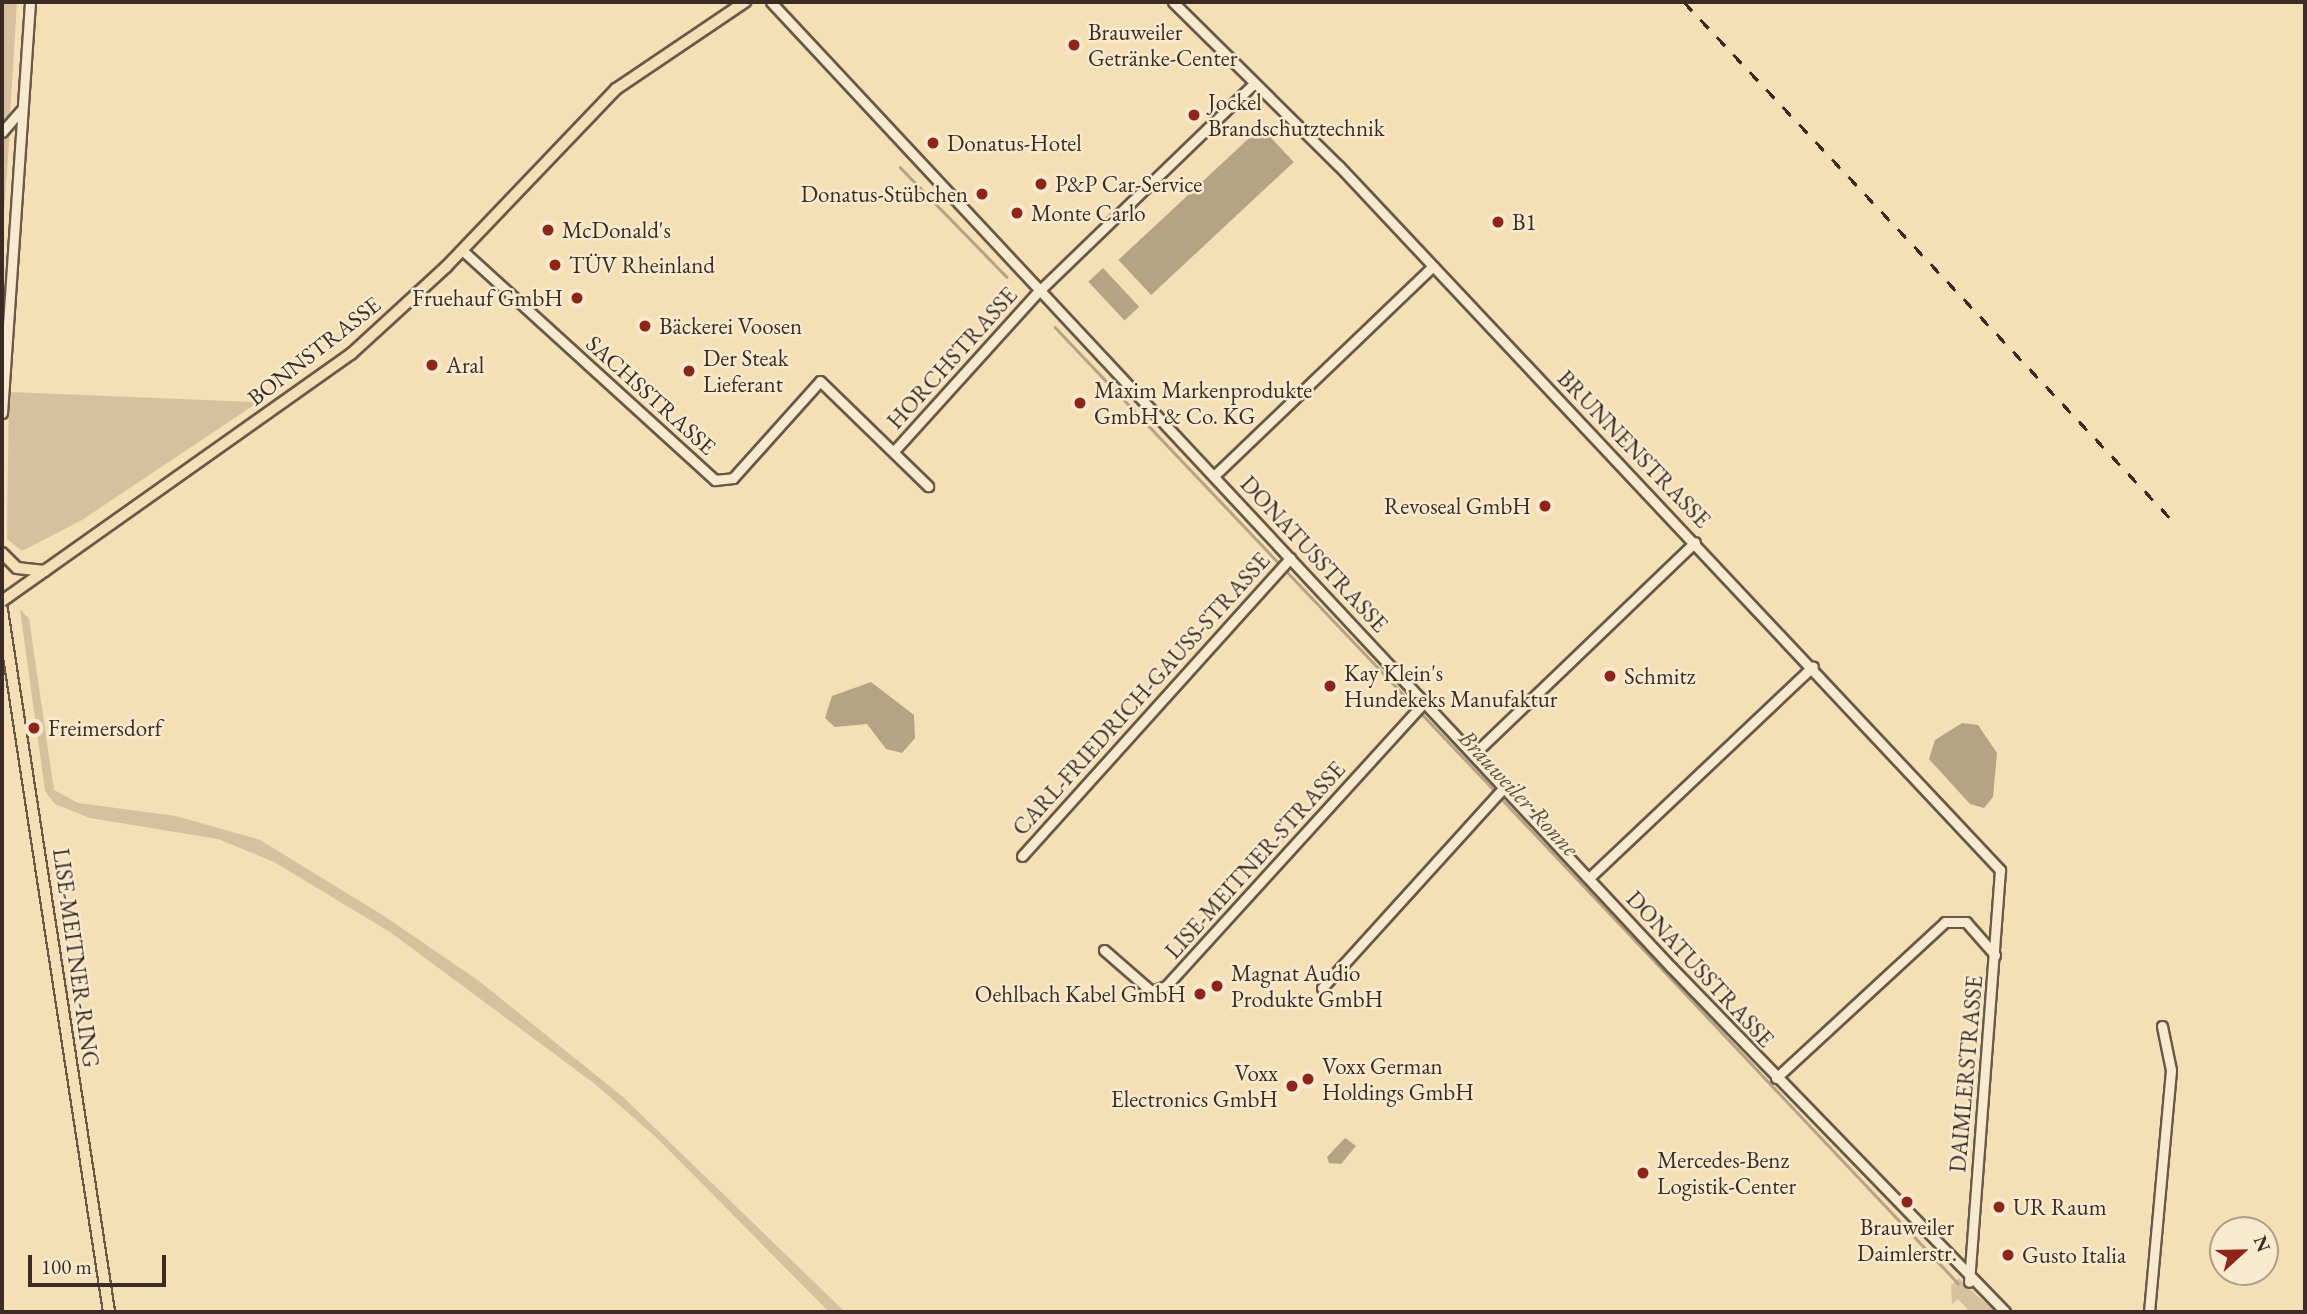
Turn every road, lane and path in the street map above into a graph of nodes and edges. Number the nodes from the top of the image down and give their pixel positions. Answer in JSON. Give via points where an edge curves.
{"nodes":[{"id":1,"x":30,"y":2,"type":"edge"},
{"id":2,"x":745,"y":2,"type":"edge"},
{"id":3,"x":771,"y":2,"type":"edge"},
{"id":4,"x":1173,"y":2,"type":"edge"},
{"id":5,"x":1252,"y":85,"type":"junction"},
{"id":6,"x":22,"y":108,"type":"junction"},
{"id":7,"x":2,"y":132,"type":"edge"},
{"id":8,"x":462,"y":250,"type":"junction"},
{"id":9,"x":1433,"y":266,"type":"junction"},
{"id":10,"x":1038,"y":292,"type":"junction"},
{"id":11,"x":2,"y":384,"type":"edge"},
{"id":12,"x":2,"y":412,"type":"edge"},
{"id":13,"x":895,"y":450,"type":"junction"},
{"id":14,"x":1214,"y":476,"type":"junction"},
{"id":15,"x":928,"y":486,"type":"dead end"},
{"id":16,"x":1695,"y":542,"type":"junction"},
{"id":17,"x":2,"y":553,"type":"edge"},
{"id":18,"x":1288,"y":560,"type":"junction"},
{"id":19,"x":45,"y":572,"type":"junction"},
{"id":20,"x":2,"y":601,"type":"edge"},
{"id":21,"x":2,"y":610,"type":"edge"},
{"id":22,"x":5,"y":651,"type":"edge"},
{"id":23,"x":1813,"y":666,"type":"junction"},
{"id":24,"x":1423,"y":703,"type":"junction"},
{"id":25,"x":1474,"y":754,"type":"junction"},
{"id":26,"x":1502,"y":788,"type":"junction"},
{"id":27,"x":1022,"y":856,"type":"dead end"},
{"id":28,"x":1589,"y":878,"type":"junction"},
{"id":29,"x":1104,"y":950,"type":"dead end"},
{"id":30,"x":1995,"y":955,"type":"junction"},
{"id":31,"x":1322,"y":988,"type":"dead end"},
{"id":32,"x":2162,"y":1026,"type":"dead end"},
{"id":33,"x":1776,"y":1078,"type":"junction"},
{"id":34,"x":1969,"y":1282,"type":"junction"},
{"id":35,"x":108,"y":1312,"type":"edge"},
{"id":36,"x":2005,"y":1312,"type":"edge"},
{"id":37,"x":2149,"y":1312,"type":"edge"}],
"edges":[{"from":1,"to":6,"type":"street"},
{"from":2,"to":8,"type":"main road","name":"BONNSTRASSE","via":[[616,89]]},
{"from":3,"to":10,"type":"street","name":"DONATUSSTRASSE"},
{"from":4,"to":5,"type":"street","name":"BRUNNENSTRASSE"},
{"from":5,"to":9,"type":"street","name":"BRUNNENSTRASSE","via":[[1264,90]]},
{"from":5,"to":10,"type":"street","name":"HORCHSTRASSE"},
{"from":6,"to":7,"type":"street"},
{"from":6,"to":11,"type":"street"},
{"from":8,"to":13,"type":"street","name":"SACHSSTRASSE","via":[[715,480],[733,478],[820,381]]},
{"from":8,"to":19,"type":"main road","name":"BONNSTRASSE","via":[[320,378]]},
{"from":9,"to":14,"type":"street"},
{"from":9,"to":16,"type":"street","name":"BRUNNENSTRASSE"},
{"from":10,"to":13,"type":"street","name":"HORCHSTRASSE"},
{"from":10,"to":14,"type":"street","name":"DONATUSSTRASSE"},
{"from":11,"to":12,"type":"street"},
{"from":13,"to":15,"type":"street","name":"SACHSSTRASSE"},
{"from":14,"to":18,"type":"street","name":"DONATUSSTRASSE"},
{"from":16,"to":23,"type":"street","name":"BRUNNENSTRASSE"},
{"from":16,"to":25,"type":"street"},
{"from":17,"to":19,"type":"main road","via":[[16,568]]},
{"from":18,"to":24,"type":"street","name":"DONATUSSTRASSE"},
{"from":18,"to":27,"type":"street","name":"CARL-FRIEDRICH-GAUSS-STRASSE"},
{"from":19,"to":20,"type":"main road","name":"BONNSTRASSE"},
{"from":21,"to":22,"type":"main road","name":"LISE-MEITNER-RING"},
{"from":22,"to":35,"type":"main road","name":"LISE-MEITNER-RING"},
{"from":23,"to":28,"type":"street"},
{"from":23,"to":30,"type":"street","name":"BRUNNENSTRASSE","via":[[2000,870]]},
{"from":24,"to":25,"type":"street","name":"DONATUSSTRASSE"},
{"from":24,"to":29,"type":"street","name":"LISE-MEITNER-STRASSE","via":[[1166,986],[1151,991]]},
{"from":25,"to":26,"type":"street","name":"DONATUSSTRASSE"},
{"from":26,"to":28,"type":"street","name":"DONATUSSTRASSE"},
{"from":26,"to":31,"type":"street"},
{"from":28,"to":33,"type":"street","name":"DONATUSSTRASSE"},
{"from":30,"to":33,"type":"street","name":"DAIMLERSTRASSE","via":[[1966,922],[1945,922]]},
{"from":30,"to":34,"type":"street","name":"DAIMLERSTRASSE"},
{"from":32,"to":37,"type":"street","via":[[2171,1070]]},
{"from":33,"to":34,"type":"street","name":"DONATUSSTRASSE"},
{"from":34,"to":36,"type":"street","name":"DONATUSSTRASSE"}]}
